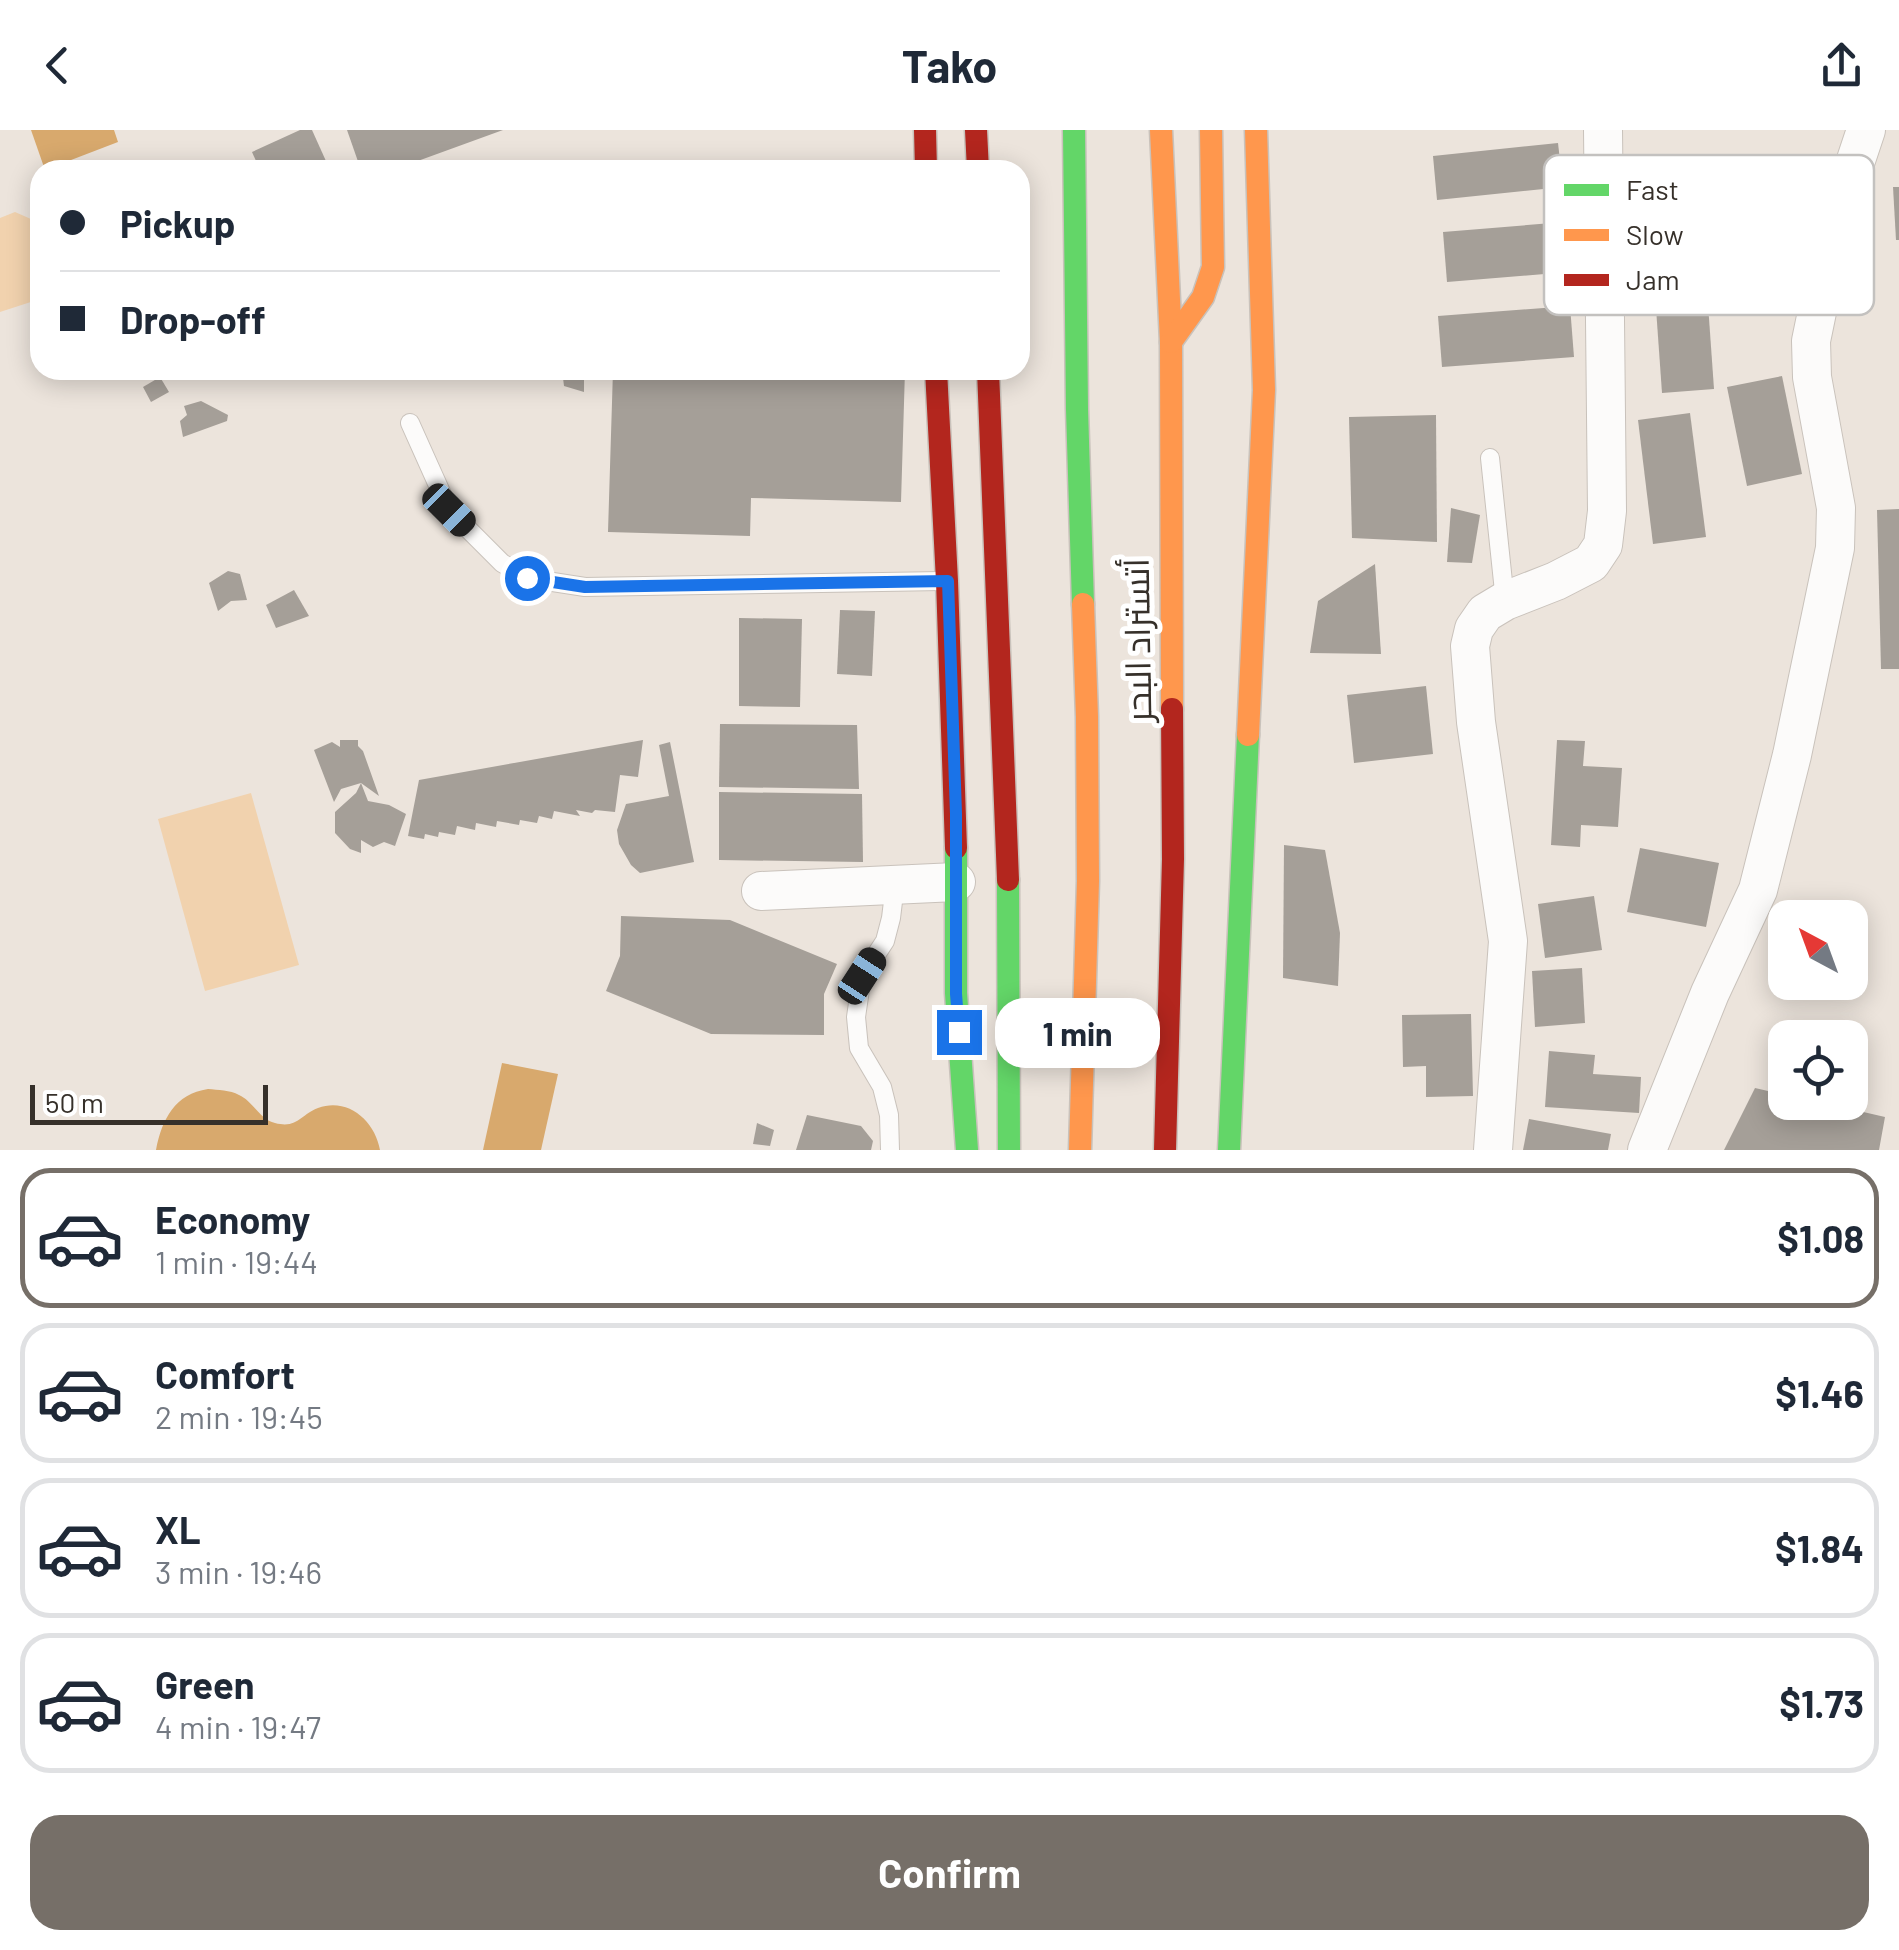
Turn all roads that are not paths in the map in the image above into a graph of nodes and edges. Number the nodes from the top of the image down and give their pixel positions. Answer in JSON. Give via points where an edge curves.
{"nodes":[{"id":1,"x":924,"y":130,"type":"edge"},
{"id":2,"x":976,"y":130,"type":"edge"},
{"id":3,"x":1074,"y":130,"type":"edge"},
{"id":4,"x":1162,"y":130,"type":"edge"},
{"id":5,"x":1210,"y":130,"type":"edge"},
{"id":6,"x":1256,"y":130,"type":"edge"},
{"id":7,"x":1603,"y":130,"type":"edge"},
{"id":8,"x":1866,"y":130,"type":"edge"},
{"id":9,"x":1603,"y":155,"type":"edge"},
{"id":10,"x":1858,"y":155,"type":"edge"},
{"id":11,"x":926,"y":160,"type":"edge"},
{"id":12,"x":978,"y":160,"type":"edge"},
{"id":13,"x":1605,"y":315,"type":"edge"},
{"id":14,"x":1816,"y":315,"type":"edge"},
{"id":15,"x":1171,"y":342,"type":"junction"},
{"id":16,"x":937,"y":380,"type":"edge"},
{"id":17,"x":988,"y":380,"type":"edge"},
{"id":18,"x":410,"y":423,"type":"dead end"},
{"id":19,"x":1490,"y":458,"type":"dead end"},
{"id":20,"x":948,"y":581,"type":"junction"},
{"id":21,"x":1505,"y":601,"type":"junction"},
{"id":22,"x":956,"y":882,"type":"junction"},
{"id":23,"x":895,"y":885,"type":"junction"},
{"id":24,"x":761,"y":890,"type":"dead end"},
{"id":25,"x":890,"y":1150,"type":"edge"},
{"id":26,"x":967,"y":1150,"type":"edge"},
{"id":27,"x":1009,"y":1150,"type":"edge"},
{"id":28,"x":1080,"y":1150,"type":"edge"},
{"id":29,"x":1165,"y":1150,"type":"edge"},
{"id":30,"x":1229,"y":1150,"type":"edge"},
{"id":31,"x":1493,"y":1150,"type":"edge"},
{"id":32,"x":1647,"y":1150,"type":"edge"}],
"edges":[{"from":1,"to":11,"type":"main road"},
{"from":2,"to":12,"type":"main road"},
{"from":3,"to":28,"type":"main road","name":"أتستراد البحر","via":[[1088,881]]},
{"from":4,"to":15,"type":"main road","name":"أتستراد البحر"},
{"from":5,"to":15,"type":"main road","via":[[1213,267],[1203,297]]},
{"from":6,"to":30,"type":"main road","via":[[1264,390]]},
{"from":7,"to":9,"type":"street"},
{"from":8,"to":10,"type":"street"},
{"from":13,"to":21,"type":"street","via":[[1603,545],[1591,562]]},
{"from":14,"to":32,"type":"street","via":[[1812,378],[1836,508],[1835,548],[1758,890]]},
{"from":15,"to":29,"type":"main road","name":"أتستراد البحر","via":[[1174,859]]},
{"from":16,"to":20,"type":"main road"},
{"from":17,"to":27,"type":"main road","via":[[1006,786]]},
{"from":18,"to":20,"type":"lane","via":[[449,510],[502,563],[527,578],[585,587]]},
{"from":19,"to":21,"type":"lane"},
{"from":20,"to":22,"type":"main road"},
{"from":21,"to":31,"type":"street","via":[[1485,614],[1470,646],[1508,941]]},
{"from":22,"to":23,"type":"street"},
{"from":22,"to":26,"type":"main road"},
{"from":23,"to":24,"type":"street"},
{"from":23,"to":25,"type":"lane","via":[[885,940],[862,976],[856,1017],[859,1048],[882,1087]]}]}
